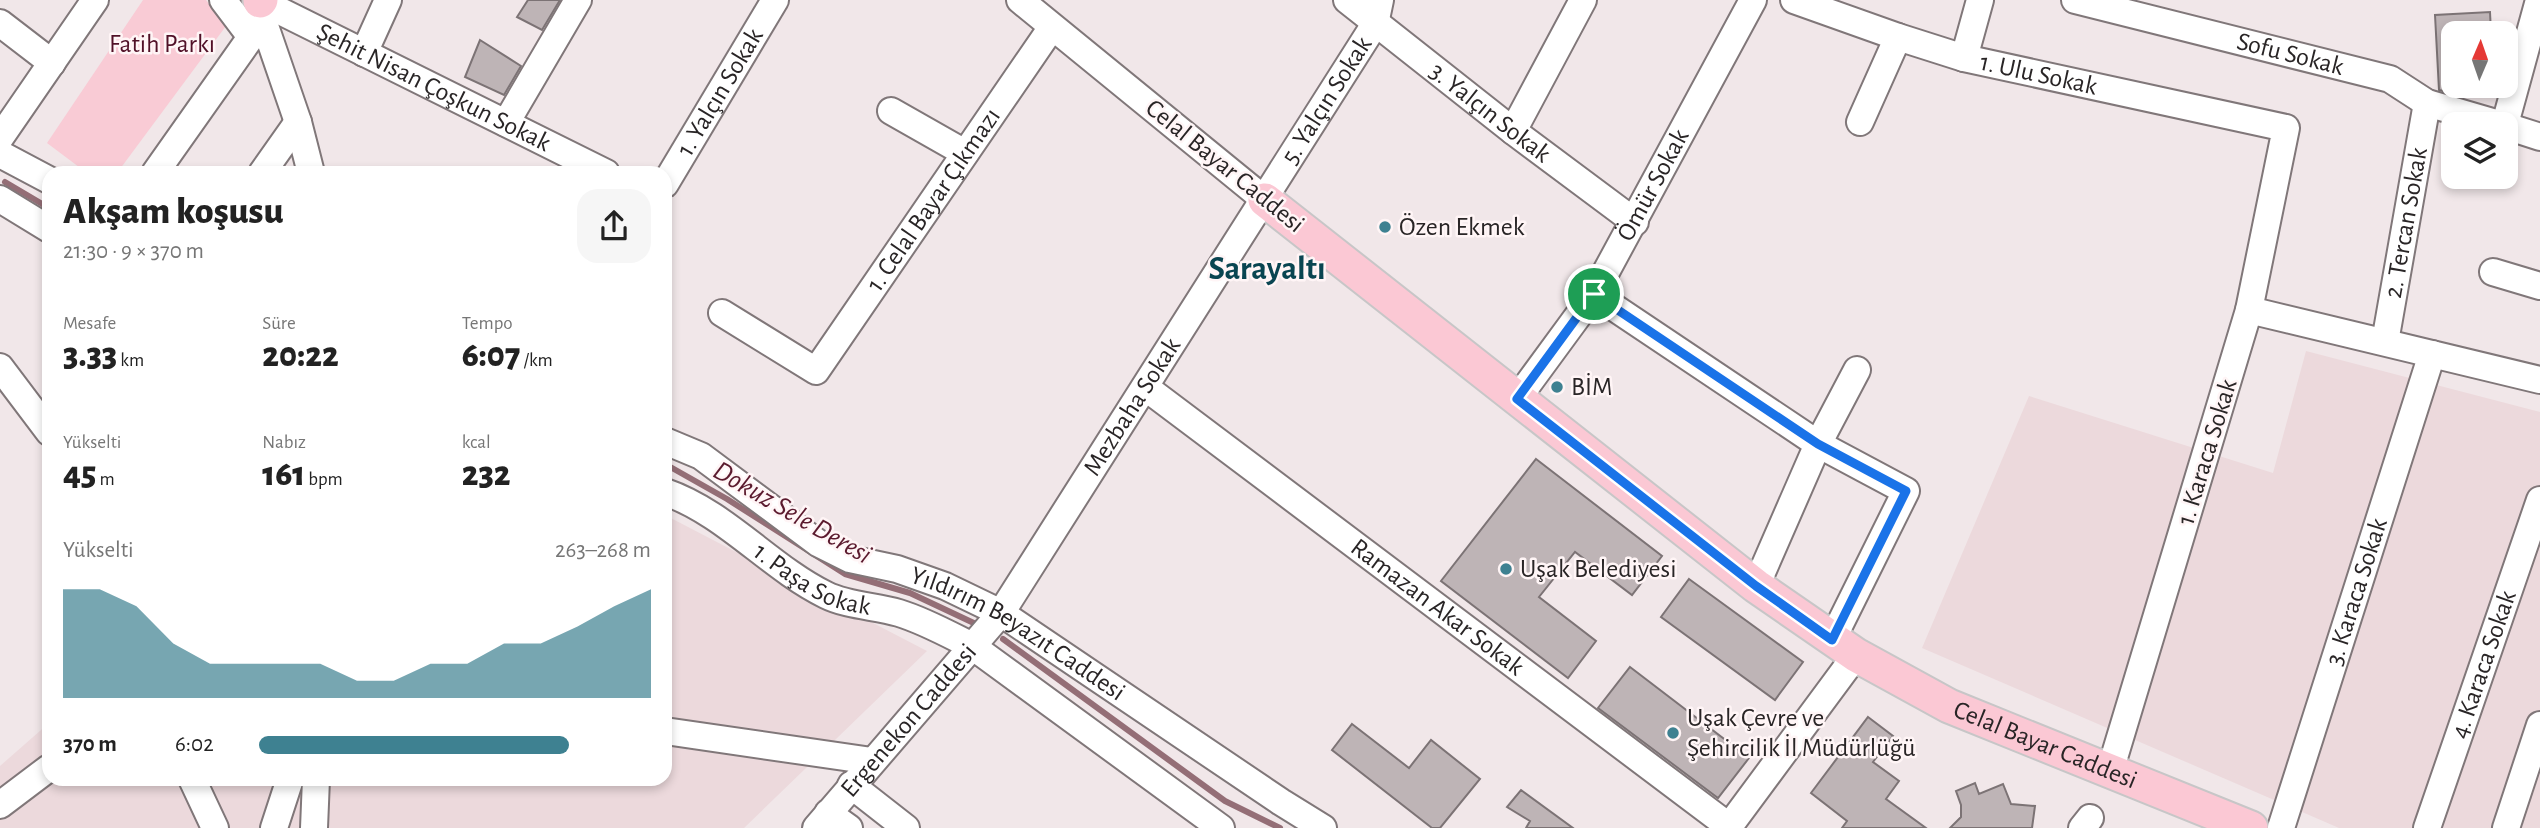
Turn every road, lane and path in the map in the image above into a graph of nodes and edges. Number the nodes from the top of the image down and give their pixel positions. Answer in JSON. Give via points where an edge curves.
{"nodes":[{"id":1,"x":96,"y":0,"type":"edge"},
{"id":2,"x":223,"y":0,"type":"edge"},
{"id":3,"x":388,"y":0,"type":"edge"},
{"id":4,"x":578,"y":0,"type":"edge"},
{"id":5,"x":774,"y":0,"type":"edge"},
{"id":6,"x":1020,"y":0,"type":"edge"},
{"id":7,"x":1347,"y":0,"type":"edge"},
{"id":8,"x":1396,"y":0,"type":"edge"},
{"id":9,"x":1583,"y":0,"type":"edge"},
{"id":10,"x":1753,"y":0,"type":"edge"},
{"id":11,"x":1794,"y":0,"type":"edge"},
{"id":12,"x":1980,"y":0,"type":"edge"},
{"id":13,"x":2075,"y":0,"type":"edge"},
{"id":14,"x":2539,"y":0,"type":"edge"},
{"id":15,"x":259,"y":11,"type":"edge"},
{"id":16,"x":1378,"y":12,"type":"edge"},
{"id":17,"x":0,"y":23,"type":"edge"},
{"id":18,"x":1052,"y":27,"type":"junction"},
{"id":19,"x":1898,"y":37,"type":"junction"},
{"id":20,"x":364,"y":52,"type":"junction"},
{"id":21,"x":2533,"y":53,"type":"edge"},
{"id":22,"x":1964,"y":58,"type":"junction"},
{"id":23,"x":52,"y":62,"type":"junction"},
{"id":24,"x":2427,"y":103,"type":"junction"},
{"id":25,"x":891,"y":111,"type":"dead end"},
{"id":26,"x":2458,"y":112,"type":"edge"},
{"id":27,"x":2511,"y":112,"type":"edge"},
{"id":28,"x":298,"y":122,"type":"junction"},
{"id":29,"x":1860,"y":122,"type":"dead end"},
{"id":30,"x":506,"y":123,"type":"junction"},
{"id":31,"x":2286,"y":128,"type":"joint"},
{"id":32,"x":2518,"y":129,"type":"edge"},
{"id":33,"x":1513,"y":131,"type":"junction"},
{"id":34,"x":2540,"y":137,"type":"edge"},
{"id":35,"x":0,"y":138,"type":"edge"},
{"id":36,"x":965,"y":153,"type":"junction"},
{"id":37,"x":0,"y":154,"type":"edge"},
{"id":38,"x":159,"y":166,"type":"edge"},
{"id":39,"x":267,"y":166,"type":"edge"},
{"id":40,"x":309,"y":166,"type":"edge"},
{"id":41,"x":592,"y":166,"type":"edge"},
{"id":42,"x":672,"y":172,"type":"edge"},
{"id":43,"x":42,"y":176,"type":"edge"},
{"id":44,"x":0,"y":199,"type":"edge"},
{"id":45,"x":1265,"y":200,"type":"junction"},
{"id":46,"x":1635,"y":222,"type":"junction"},
{"id":47,"x":42,"y":225,"type":"edge"},
{"id":48,"x":2493,"y":272,"type":"dead end"},
{"id":49,"x":2540,"y":286,"type":"edge"},
{"id":50,"x":1594,"y":294,"type":"junction"},
{"id":51,"x":2249,"y":310,"type":"junction"},
{"id":52,"x":722,"y":313,"type":"dead end"},
{"id":53,"x":2385,"y":342,"type":"junction"},
{"id":54,"x":2432,"y":354,"type":"junction"},
{"id":55,"x":0,"y":367,"type":"edge"},
{"id":56,"x":1857,"y":370,"type":"dead end"},
{"id":57,"x":2540,"y":380,"type":"edge"},
{"id":58,"x":1145,"y":387,"type":"junction"},
{"id":59,"x":1517,"y":399,"type":"junction"},
{"id":60,"x":42,"y":423,"type":"edge"},
{"id":61,"x":672,"y":444,"type":"edge"},
{"id":62,"x":1818,"y":444,"type":"junction"},
{"id":63,"x":672,"y":494,"type":"edge"},
{"id":64,"x":2540,"y":500,"type":"edge"},
{"id":65,"x":1756,"y":586,"type":"junction"},
{"id":66,"x":1001,"y":613,"type":"junction"},
{"id":67,"x":972,"y":646,"type":"junction"},
{"id":68,"x":1844,"y":648,"type":"junction"},
{"id":69,"x":2540,"y":725,"type":"edge"},
{"id":70,"x":672,"y":732,"type":"edge"},
{"id":71,"x":872,"y":761,"type":"junction"},
{"id":72,"x":2110,"y":771,"type":"junction"},
{"id":73,"x":42,"y":773,"type":"edge"},
{"id":74,"x":851,"y":785,"type":"junction"},
{"id":75,"x":195,"y":786,"type":"edge"},
{"id":76,"x":288,"y":786,"type":"edge"},
{"id":77,"x":316,"y":786,"type":"edge"},
{"id":78,"x":0,"y":805,"type":"edge"},
{"id":79,"x":831,"y":823,"type":"edge"},
{"id":80,"x":1729,"y":827,"type":"edge"},
{"id":81,"x":215,"y":828,"type":"edge"},
{"id":82,"x":274,"y":828,"type":"edge"},
{"id":83,"x":314,"y":828,"type":"edge"},
{"id":84,"x":906,"y":828,"type":"edge"},
{"id":85,"x":1221,"y":828,"type":"edge"},
{"id":86,"x":1323,"y":828,"type":"edge"},
{"id":87,"x":2250,"y":828,"type":"edge"},
{"id":88,"x":2281,"y":828,"type":"edge"},
{"id":89,"x":2427,"y":828,"type":"edge"},
{"id":90,"x":2506,"y":828,"type":"edge"}],
"edges":[{"from":1,"to":23,"type":"street"},
{"from":2,"to":15,"type":"street"},
{"from":3,"to":20,"type":"street"},
{"from":4,"to":30,"type":"street"},
{"from":5,"to":42,"type":"street","name":"1. Yalçın Sokak"},
{"from":6,"to":18,"type":"street","name":"Celal Bayar Caddesi"},
{"from":7,"to":16,"type":"street","name":"3. Yalçın Sokak"},
{"from":8,"to":16,"type":"street","name":"5. Yalçın Sokak"},
{"from":9,"to":33,"type":"street"},
{"from":10,"to":46,"type":"street","name":"Ömür Sokak"},
{"from":11,"to":19,"type":"street","name":"1. Ulu Sokak"},
{"from":12,"to":22,"type":"street"},
{"from":13,"to":24,"type":"street","name":"Sofu Sokak","via":[[2390,79]]},
{"from":14,"to":21,"type":"street"},
{"from":15,"to":20,"type":"street","name":"Şehit Nisan Çoşkun Sokak"},
{"from":15,"to":28,"type":"street"},
{"from":15,"to":38,"type":"street"},
{"from":16,"to":33,"type":"street","name":"3. Yalçın Sokak"},
{"from":16,"to":45,"type":"street","name":"5. Yalçın Sokak"},
{"from":17,"to":23,"type":"street"},
{"from":18,"to":36,"type":"street","name":"1. Celal Bayar Çıkmazı"},
{"from":18,"to":45,"type":"street","name":"Celal Bayar Caddesi"},
{"from":19,"to":22,"type":"street","name":"1. Ulu Sokak"},
{"from":19,"to":29,"type":"street"},
{"from":20,"to":30,"type":"street","name":"Şehit Nisan Çoşkun Sokak"},
{"from":21,"to":27,"type":"street"},
{"from":22,"to":31,"type":"street","name":"1. Ulu Sokak"},
{"from":23,"to":35,"type":"street"},
{"from":24,"to":26,"type":"street","name":"Sofu Sokak"},
{"from":24,"to":53,"type":"street","name":"2. Tercan Sokak"},
{"from":25,"to":36,"type":"street"},
{"from":28,"to":39,"type":"street"},
{"from":28,"to":40,"type":"street"},
{"from":30,"to":41,"type":"street","name":"Şehit Nisan Çoşkun Sokak"},
{"from":31,"to":51,"type":"street","name":"1. Karaca Sokak"},
{"from":32,"to":34,"type":"street"},
{"from":33,"to":46,"type":"street","name":"3. Yalçın Sokak"},
{"from":36,"to":52,"type":"street","name":"1. Celal Bayar Çıkmazı","via":[[816,371]]},
{"from":37,"to":43,"type":"street"},
{"from":44,"to":47,"type":"street"},
{"from":45,"to":58,"type":"street","name":"Mezbaha Sokak"},
{"from":45,"to":59,"type":"main road","name":"Celal Bayar Caddesi"},
{"from":46,"to":50,"type":"street","name":"Ömür Sokak"},
{"from":48,"to":49,"type":"street"},
{"from":50,"to":59,"type":"street","name":"Ömür Sokak"},
{"from":50,"to":62,"type":"street"},
{"from":51,"to":53,"type":"street"},
{"from":51,"to":72,"type":"street","name":"1. Karaca Sokak"},
{"from":53,"to":54,"type":"street"},
{"from":54,"to":57,"type":"street"},
{"from":54,"to":88,"type":"street","name":"3. Karaca Sokak"},
{"from":55,"to":60,"type":"street"},
{"from":56,"to":62,"type":"street"},
{"from":58,"to":66,"type":"street","name":"Mezbaha Sokak"},
{"from":58,"to":80,"type":"street","name":"Ramazan Akar Sokak"},
{"from":59,"to":65,"type":"main road","name":"Celal Bayar Caddesi"},
{"from":61,"to":66,"type":"street","name":"Yıldırım Beyazıt Caddesi","via":[[702,456],[818,543],[850,559],[945,586]]},
{"from":62,"to":65,"type":"street"},
{"from":62,"to":68,"type":"street","via":[[1906,491]]},
{"from":63,"to":67,"type":"street","name":"1. Paşa Sokak","via":[[829,597],[899,613]]},
{"from":64,"to":89,"type":"street","name":"4. Karaca Sokak"},
{"from":65,"to":68,"type":"main road","name":"Celal Bayar Caddesi"},
{"from":66,"to":67,"type":"street","name":"Ergenekon Caddesi"},
{"from":66,"to":86,"type":"street","name":"Yıldırım Beyazıt Caddesi"},
{"from":67,"to":71,"type":"street","name":"Ergenekon Caddesi"},
{"from":67,"to":85,"type":"street","name":"Yıldırım Beyazıt Caddesi"},
{"from":68,"to":72,"type":"main road","name":"Celal Bayar Caddesi","via":[[1949,706]]},
{"from":68,"to":80,"type":"street"},
{"from":69,"to":90,"type":"street"},
{"from":70,"to":71,"type":"street"},
{"from":71,"to":74,"type":"street","name":"Ergenekon Caddesi"},
{"from":72,"to":87,"type":"main road","name":"Celal Bayar Caddesi"},
{"from":73,"to":78,"type":"street"},
{"from":74,"to":79,"type":"street","name":"Ergenekon Caddesi"},
{"from":74,"to":84,"type":"street"},
{"from":75,"to":81,"type":"street"},
{"from":76,"to":82,"type":"street"},
{"from":77,"to":83,"type":"street"}]}
